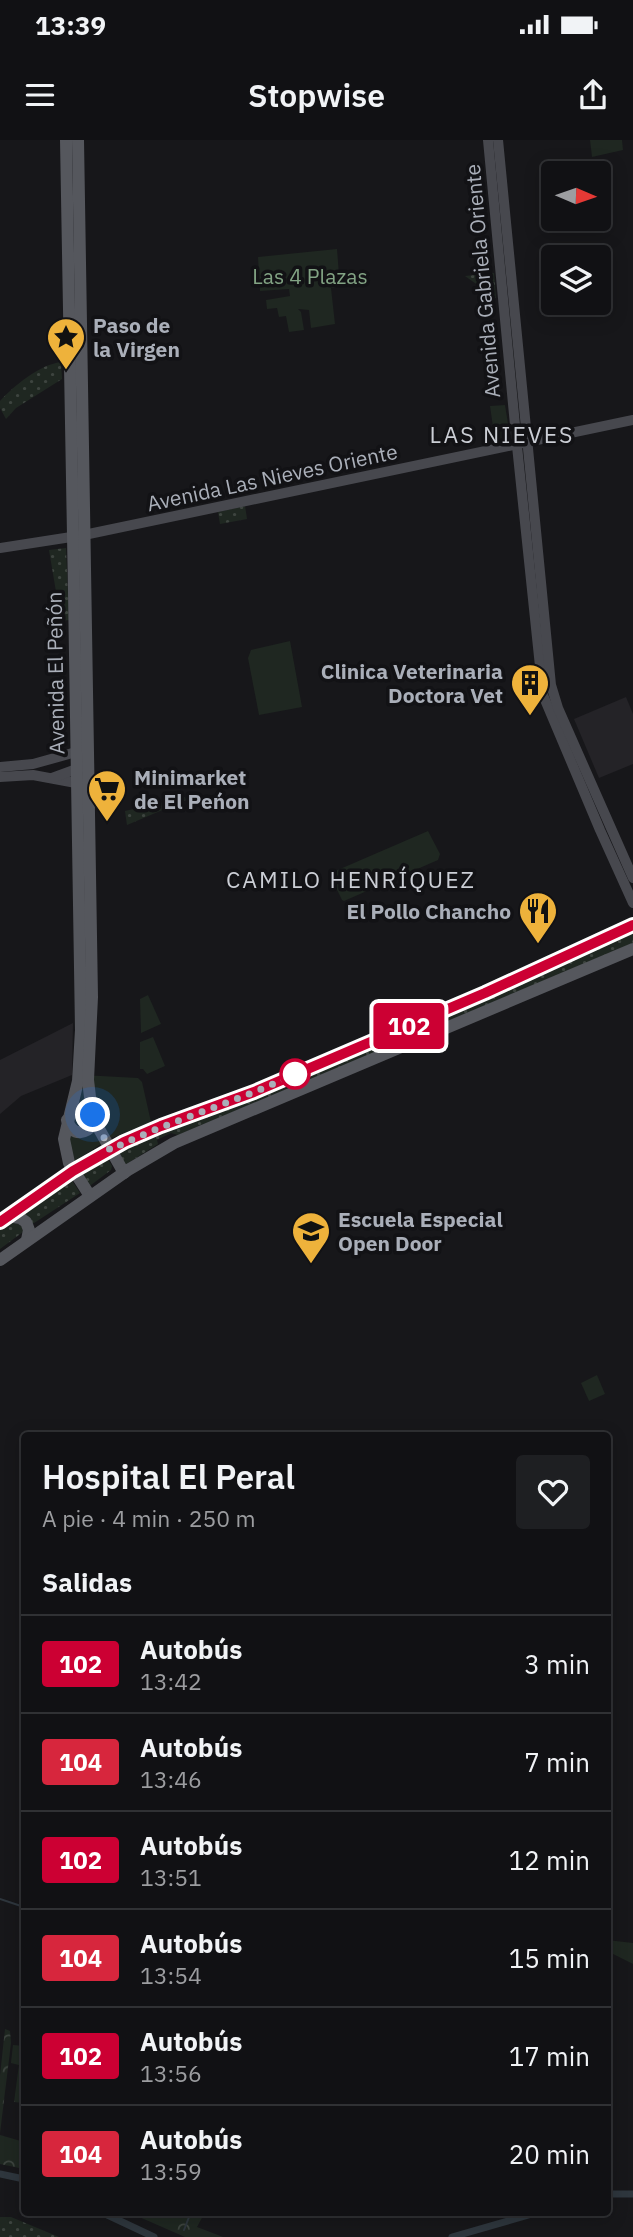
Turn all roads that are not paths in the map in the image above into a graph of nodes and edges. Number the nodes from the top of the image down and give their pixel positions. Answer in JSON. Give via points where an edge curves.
{"nodes":[{"id":1,"x":66,"y":140,"type":"edge"},
{"id":2,"x":78,"y":140,"type":"edge"},
{"id":3,"x":488,"y":140,"type":"edge"},
{"id":4,"x":498,"y":140,"type":"edge"},
{"id":5,"x":75,"y":310,"type":"junction"},
{"id":6,"x":633,"y":421,"type":"edge"},
{"id":7,"x":522,"y":444,"type":"junction"},
{"id":8,"x":78,"y":536,"type":"junction"},
{"id":9,"x":0,"y":548,"type":"edge"},
{"id":10,"x":76,"y":752,"type":"junction"},
{"id":11,"x":0,"y":766,"type":"edge"},
{"id":12,"x":80,"y":772,"type":"junction"},
{"id":13,"x":0,"y":777,"type":"edge"},
{"id":14,"x":633,"y":878,"type":"edge"},
{"id":15,"x":633,"y":903,"type":"edge"},
{"id":16,"x":633,"y":925,"type":"edge"},
{"id":17,"x":633,"y":949,"type":"edge"},
{"id":18,"x":67,"y":1121,"type":"junction"},
{"id":19,"x":96,"y":1122,"type":"junction"},
{"id":20,"x":110,"y":1150,"type":"junction"},
{"id":21,"x":73,"y":1171,"type":"junction"},
{"id":22,"x":124,"y":1173,"type":"junction"},
{"id":23,"x":90,"y":1196,"type":"junction"},
{"id":24,"x":4,"y":1219,"type":"edge"},
{"id":25,"x":27,"y":1240,"type":"junction"},
{"id":26,"x":0,"y":1259,"type":"edge"}],
"edges":[{"from":1,"to":5,"type":"main road","name":"Avenida El Peñón"},
{"from":2,"to":5,"type":"main road","name":"Avenida El Peñón"},
{"from":3,"to":7,"type":"main road","name":"Avenida Gabriela Oriente"},
{"from":4,"to":7,"type":"main road","name":"Avenida Gabriela Oriente"},
{"from":5,"to":8,"type":"main road","name":"Avenida El Peñón"},
{"from":6,"to":7,"type":"main road","name":"Avenida Las Nieves Oriente"},
{"from":7,"to":8,"type":"main road","name":"Avenida Las Nieves Oriente"},
{"from":7,"to":14,"type":"main road","name":"Avenida Gabriela Oriente","via":[[552,692]]},
{"from":7,"to":15,"type":"main road","name":"Avenida Gabriela Oriente","via":[[543,695]]},
{"from":8,"to":9,"type":"main road","name":"Avenida Las Nieves Oriente"},
{"from":8,"to":10,"type":"main road","name":"Avenida El Peñón"},
{"from":8,"to":12,"type":"main road","name":"Avenida El Peñón"},
{"from":10,"to":11,"type":"main road","via":[[33,764]]},
{"from":10,"to":12,"type":"main road","name":"Avenida El Peñón"},
{"from":12,"to":13,"type":"main road","via":[[52,778]]},
{"from":12,"to":18,"type":"main road","name":"Avenida El Peñón","via":[[81,1046]]},
{"from":12,"to":19,"type":"main road","name":"Avenida El Peñón","via":[[92,997],[88,1080]]},
{"from":16,"to":20,"type":"main road","via":[[484,994]]},
{"from":17,"to":22,"type":"main road","via":[[204,1129]]},
{"from":18,"to":19,"type":"main road","via":[[79,1133]]},
{"from":18,"to":21,"type":"main road","name":"Avenida El Peñón","via":[[64,1145]]},
{"from":19,"to":20,"type":"main road","name":"Avenida El Peñón"},
{"from":20,"to":21,"type":"main road"},
{"from":20,"to":22,"type":"main road","name":"Avenida El Peñón"},
{"from":21,"to":23,"type":"main road","name":"Avenida El Peñón"},
{"from":21,"to":24,"type":"main road"},
{"from":22,"to":23,"type":"main road"},
{"from":23,"to":25,"type":"main road"},
{"from":24,"to":25,"type":"main road","via":[[20,1217],[26,1222]]},
{"from":25,"to":26,"type":"main road"}]}
